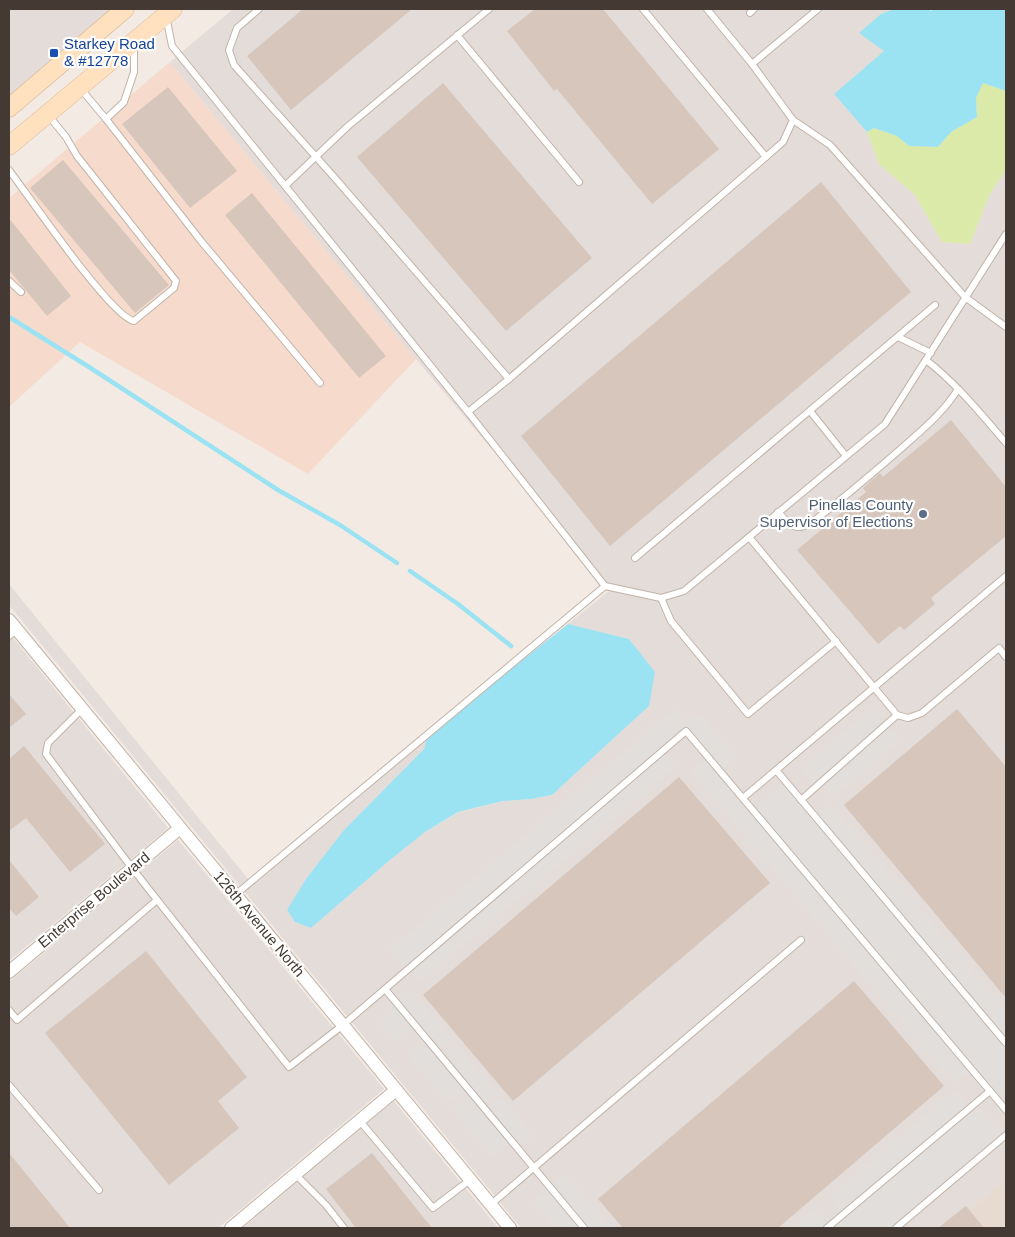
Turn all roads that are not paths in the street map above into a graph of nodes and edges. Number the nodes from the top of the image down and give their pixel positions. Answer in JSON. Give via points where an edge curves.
{"nodes":[{"id":1,"x":259,"y":9,"type":"edge"},
{"id":2,"x":488,"y":9,"type":"edge"},
{"id":3,"x":643,"y":9,"type":"edge"},
{"id":4,"x":707,"y":9,"type":"edge"},
{"id":5,"x":818,"y":9,"type":"edge"},
{"id":6,"x":168,"y":11,"type":"edge"},
{"id":7,"x":118,"y":13,"type":"edge"},
{"id":8,"x":457,"y":35,"type":"junction"},
{"id":9,"x":134,"y":41,"type":"junction"},
{"id":10,"x":752,"y":64,"type":"junction"},
{"id":11,"x":79,"y":87,"type":"junction"},
{"id":12,"x":9,"y":108,"type":"edge"},
{"id":13,"x":47,"y":114,"type":"junction"},
{"id":14,"x":106,"y":119,"type":"junction"},
{"id":15,"x":793,"y":120,"type":"junction"},
{"id":16,"x":9,"y":146,"type":"edge"},
{"id":17,"x":315,"y":157,"type":"junction"},
{"id":18,"x":766,"y":157,"type":"junction"},
{"id":19,"x":9,"y":170,"type":"edge"},
{"id":20,"x":579,"y":182,"type":"dead end"},
{"id":21,"x":285,"y":186,"type":"junction"},
{"id":22,"x":1006,"y":234,"type":"edge"},
{"id":23,"x":9,"y":281,"type":"edge"},
{"id":24,"x":22,"y":292,"type":"dead end"},
{"id":25,"x":965,"y":297,"type":"junction"},
{"id":26,"x":935,"y":305,"type":"dead end"},
{"id":27,"x":1006,"y":328,"type":"edge"},
{"id":28,"x":898,"y":337,"type":"junction"},
{"id":29,"x":931,"y":353,"type":"junction"},
{"id":30,"x":926,"y":360,"type":"junction"},
{"id":31,"x":509,"y":379,"type":"junction"},
{"id":32,"x":320,"y":383,"type":"dead end"},
{"id":33,"x":958,"y":389,"type":"junction"},
{"id":34,"x":468,"y":412,"type":"junction"},
{"id":35,"x":810,"y":412,"type":"junction"},
{"id":36,"x":1006,"y":443,"type":"edge"},
{"id":37,"x":846,"y":456,"type":"junction"},
{"id":38,"x":778,"y":512,"type":"junction"},
{"id":39,"x":749,"y":538,"type":"junction"},
{"id":40,"x":635,"y":558,"type":"dead end"},
{"id":41,"x":1006,"y":576,"type":"edge"},
{"id":42,"x":605,"y":586,"type":"junction"},
{"id":43,"x":661,"y":598,"type":"junction"},
{"id":44,"x":11,"y":628,"type":"edge"},
{"id":45,"x":836,"y":641,"type":"junction"},
{"id":46,"x":1006,"y":657,"type":"edge"},
{"id":47,"x":874,"y":688,"type":"junction"},
{"id":48,"x":82,"y":709,"type":"junction"},
{"id":49,"x":897,"y":715,"type":"junction"},
{"id":50,"x":776,"y":770,"type":"junction"},
{"id":51,"x":743,"y":798,"type":"junction"},
{"id":52,"x":801,"y":800,"type":"junction"},
{"id":53,"x":180,"y":828,"type":"junction"},
{"id":54,"x":132,"y":868,"type":"junction"},
{"id":55,"x":235,"y":895,"type":"junction"},
{"id":56,"x":157,"y":900,"type":"junction"},
{"id":57,"x":801,"y":940,"type":"dead end"},
{"id":58,"x":9,"y":972,"type":"edge"},
{"id":59,"x":385,"y":989,"type":"junction"},
{"id":60,"x":9,"y":1010,"type":"edge"},
{"id":61,"x":342,"y":1025,"type":"junction"},
{"id":62,"x":1006,"y":1044,"type":"edge"},
{"id":63,"x":9,"y":1085,"type":"edge"},
{"id":64,"x":396,"y":1090,"type":"junction"},
{"id":65,"x":990,"y":1091,"type":"junction"},
{"id":66,"x":1006,"y":1110,"type":"edge"},
{"id":67,"x":359,"y":1120,"type":"junction"},
{"id":68,"x":1006,"y":1136,"type":"edge"},
{"id":69,"x":534,"y":1168,"type":"junction"},
{"id":70,"x":295,"y":1174,"type":"junction"},
{"id":71,"x":470,"y":1180,"type":"junction"},
{"id":72,"x":99,"y":1190,"type":"dead end"},
{"id":73,"x":490,"y":1205,"type":"junction"},
{"id":74,"x":231,"y":1228,"type":"edge"},
{"id":75,"x":344,"y":1228,"type":"edge"},
{"id":76,"x":510,"y":1228,"type":"edge"},
{"id":77,"x":584,"y":1228,"type":"edge"},
{"id":78,"x":827,"y":1228,"type":"edge"},
{"id":79,"x":896,"y":1228,"type":"edge"}],
"edges":[{"from":1,"to":17,"type":"lane","via":[[237,28],[230,50],[234,65]]},
{"from":2,"to":8,"type":"lane"},
{"from":3,"to":18,"type":"lane"},
{"from":4,"to":10,"type":"lane"},
{"from":5,"to":10,"type":"lane"},
{"from":6,"to":9,"type":"main road"},
{"from":6,"to":21,"type":"lane","via":[[172,46]]},
{"from":7,"to":12,"type":"main road"},
{"from":8,"to":17,"type":"lane"},
{"from":8,"to":20,"type":"lane"},
{"from":9,"to":11,"type":"main road"},
{"from":9,"to":14,"type":"lane","via":[[134,72],[124,102]]},
{"from":10,"to":15,"type":"lane"},
{"from":11,"to":13,"type":"main road"},
{"from":11,"to":14,"type":"lane"},
{"from":13,"to":16,"type":"main road"},
{"from":13,"to":19,"type":"lane","via":[[176,280],[174,288],[134,321],[128,320],[87,275]]},
{"from":14,"to":32,"type":"lane","via":[[201,241]]},
{"from":15,"to":18,"type":"lane","via":[[783,142]]},
{"from":15,"to":25,"type":"lane","via":[[830,145]]},
{"from":17,"to":21,"type":"lane"},
{"from":17,"to":31,"type":"lane"},
{"from":18,"to":31,"type":"lane"},
{"from":21,"to":34,"type":"lane"},
{"from":22,"to":25,"type":"lane"},
{"from":23,"to":24,"type":"lane"},
{"from":25,"to":27,"type":"lane"},
{"from":25,"to":29,"type":"lane"},
{"from":26,"to":28,"type":"lane"},
{"from":28,"to":29,"type":"lane"},
{"from":28,"to":35,"type":"lane"},
{"from":29,"to":30,"type":"lane"},
{"from":30,"to":33,"type":"lane"},
{"from":30,"to":37,"type":"lane","via":[[885,424]]},
{"from":31,"to":34,"type":"lane"},
{"from":33,"to":36,"type":"lane"},
{"from":33,"to":38,"type":"lane","via":[[934,419],[811,523],[795,527]]},
{"from":34,"to":42,"type":"lane"},
{"from":35,"to":37,"type":"lane"},
{"from":35,"to":40,"type":"lane"},
{"from":37,"to":38,"type":"lane"},
{"from":38,"to":39,"type":"lane"},
{"from":39,"to":43,"type":"lane","via":[[684,591]]},
{"from":39,"to":45,"type":"lane"},
{"from":41,"to":47,"type":"lane"},
{"from":42,"to":43,"type":"lane"},
{"from":42,"to":55,"type":"lane"},
{"from":43,"to":45,"type":"lane","via":[[671,621],[748,714]]},
{"from":44,"to":48,"type":"street","name":"126th Avenue North"},
{"from":45,"to":47,"type":"lane"},
{"from":46,"to":49,"type":"lane","via":[[999,648],[922,713],[908,718]]},
{"from":47,"to":49,"type":"lane"},
{"from":47,"to":50,"type":"lane"},
{"from":48,"to":53,"type":"street","name":"126th Avenue North"},
{"from":48,"to":54,"type":"lane","via":[[48,743],[46,754]]},
{"from":49,"to":52,"type":"lane"},
{"from":50,"to":51,"type":"lane"},
{"from":50,"to":52,"type":"lane"},
{"from":51,"to":59,"type":"lane","via":[[686,731]]},
{"from":51,"to":65,"type":"lane"},
{"from":52,"to":62,"type":"lane"},
{"from":53,"to":54,"type":"street","name":"Enterprise Boulevard"},
{"from":53,"to":55,"type":"street","name":"126th Avenue North"},
{"from":54,"to":56,"type":"lane"},
{"from":54,"to":58,"type":"street","name":"Enterprise Boulevard"},
{"from":55,"to":61,"type":"street","name":"126th Avenue North"},
{"from":56,"to":60,"type":"lane","via":[[17,1020]]},
{"from":56,"to":61,"type":"lane","via":[[289,1067]]},
{"from":57,"to":69,"type":"lane"},
{"from":59,"to":61,"type":"lane"},
{"from":59,"to":69,"type":"lane"},
{"from":61,"to":64,"type":"street","name":"126th Avenue North"},
{"from":63,"to":72,"type":"lane"},
{"from":64,"to":67,"type":"street"},
{"from":64,"to":71,"type":"street","name":"126th Avenue North"},
{"from":65,"to":66,"type":"lane"},
{"from":65,"to":78,"type":"lane"},
{"from":67,"to":70,"type":"street"},
{"from":67,"to":71,"type":"lane","via":[[432,1208]]},
{"from":68,"to":79,"type":"lane"},
{"from":69,"to":73,"type":"lane"},
{"from":69,"to":77,"type":"lane"},
{"from":70,"to":74,"type":"street"},
{"from":70,"to":75,"type":"lane"},
{"from":71,"to":73,"type":"street","name":"126th Avenue North"},
{"from":73,"to":76,"type":"street","name":"126th Avenue North"}]}
